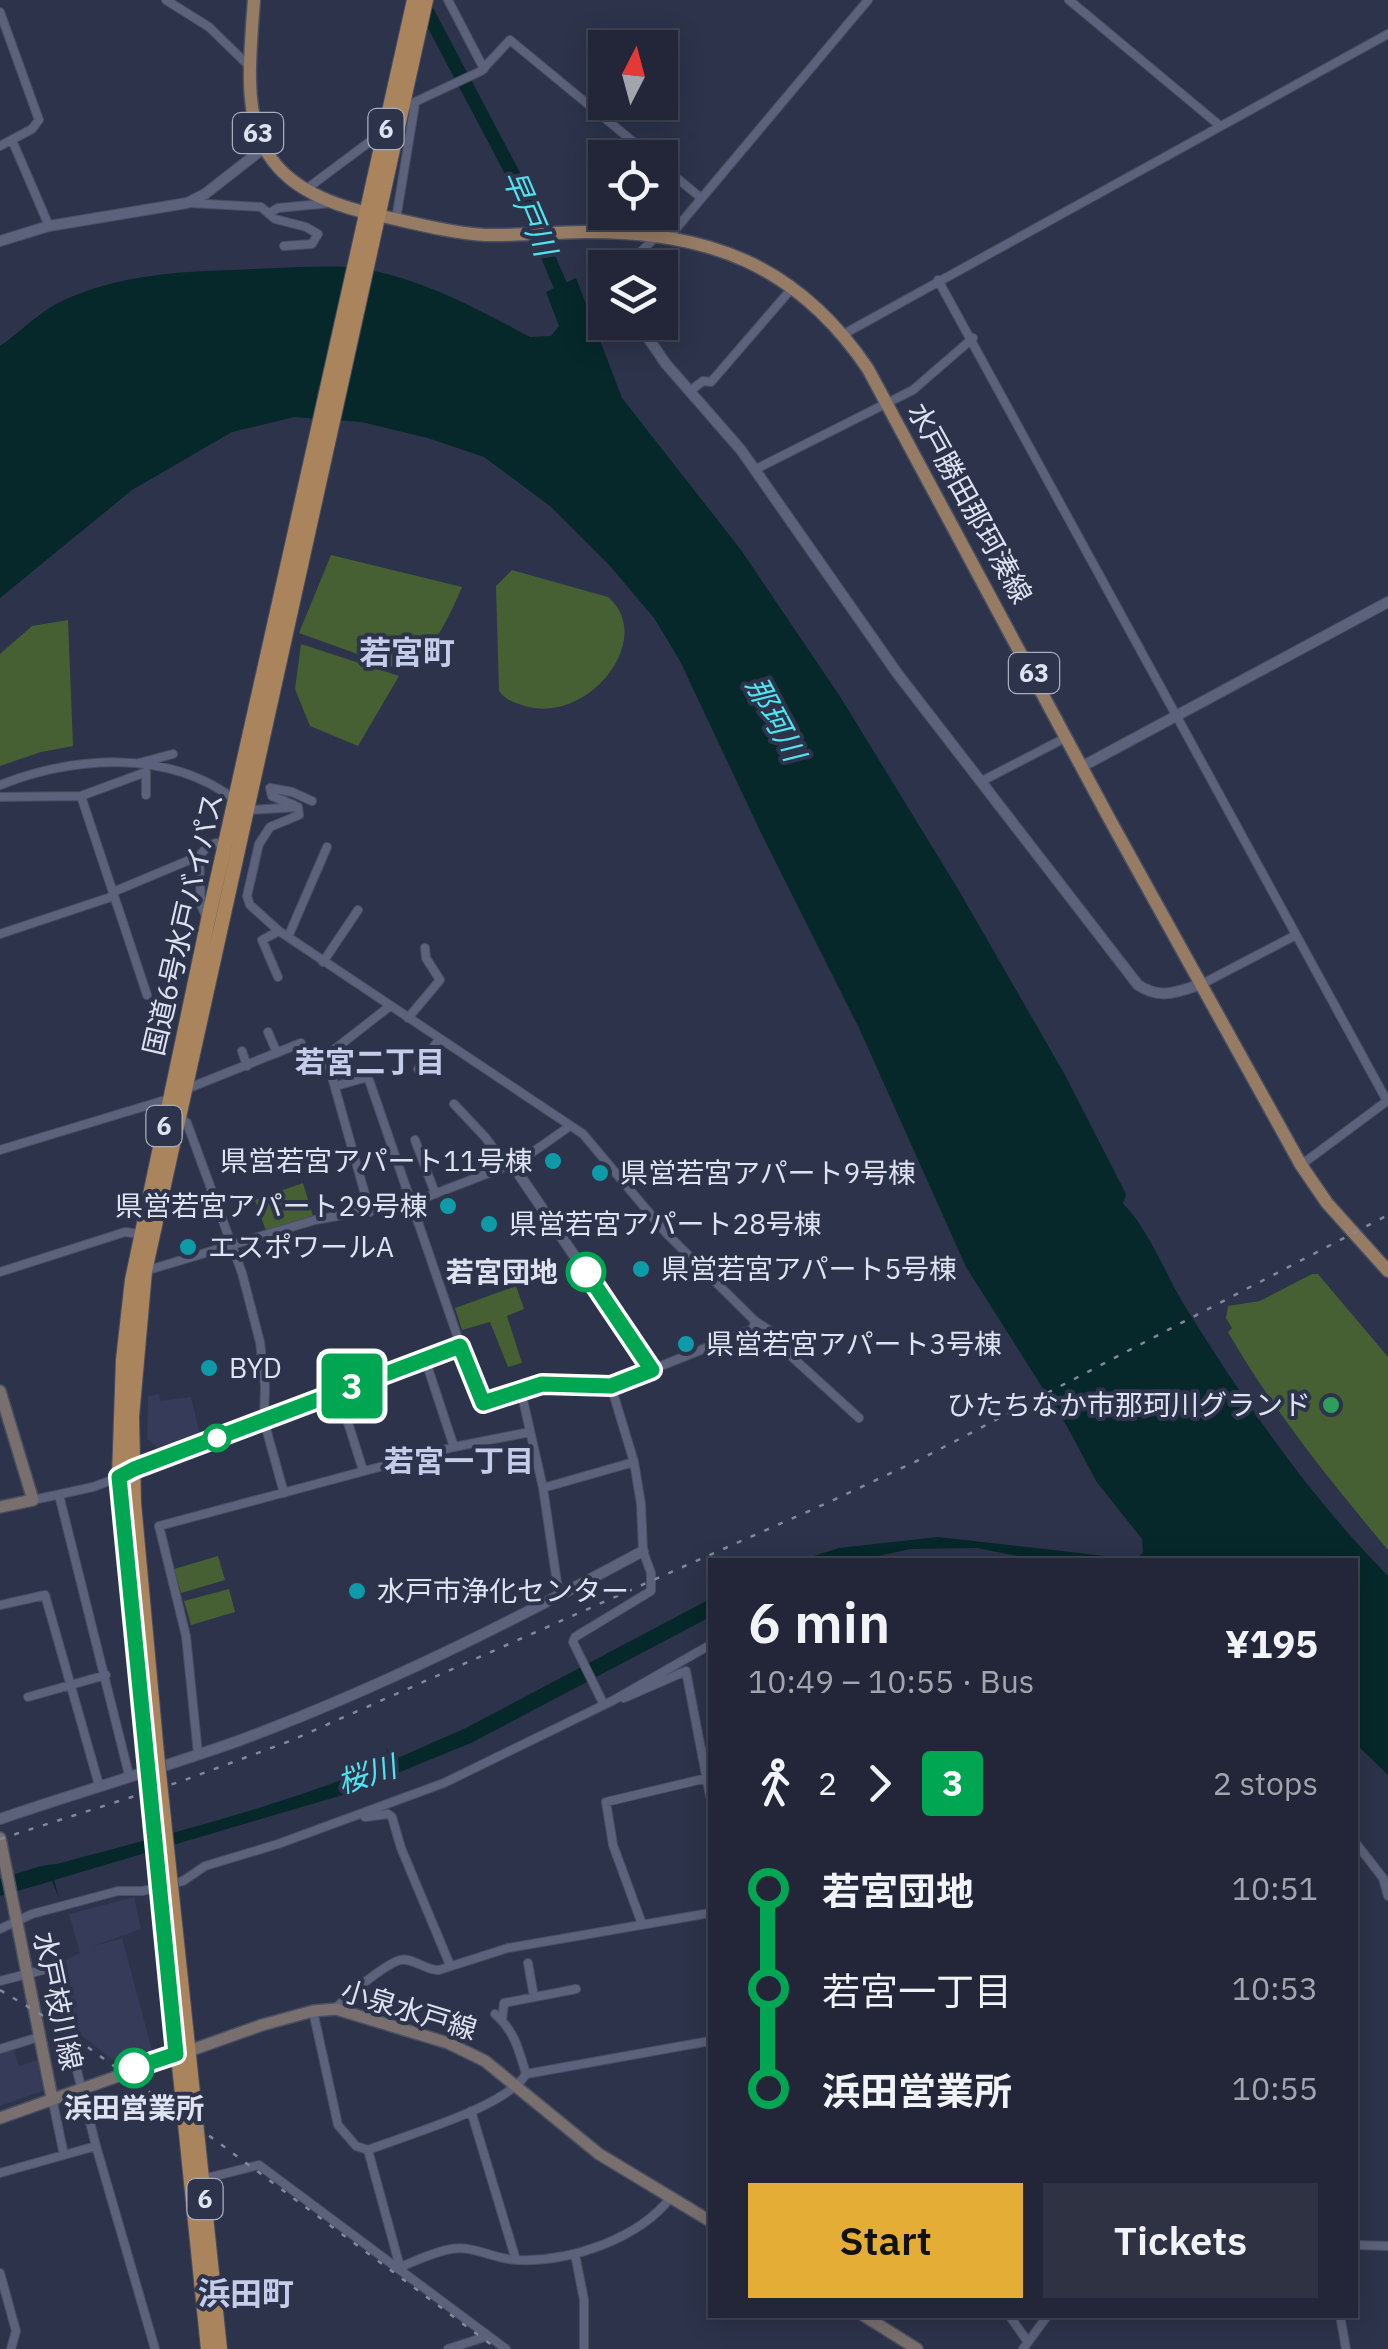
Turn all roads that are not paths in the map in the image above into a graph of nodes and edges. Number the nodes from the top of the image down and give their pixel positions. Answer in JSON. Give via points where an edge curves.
{"nodes":[{"id":1,"x":166,"y":0,"type":"edge"},
{"id":2,"x":254,"y":0,"type":"edge"},
{"id":3,"x":414,"y":0,"type":"edge"},
{"id":4,"x":426,"y":0,"type":"edge"},
{"id":5,"x":448,"y":0,"type":"edge"},
{"id":6,"x":868,"y":0,"type":"edge"},
{"id":7,"x":1069,"y":0,"type":"edge"},
{"id":8,"x":0,"y":12,"type":"edge"},
{"id":9,"x":1388,"y":34,"type":"edge"},
{"id":10,"x":249,"y":66,"type":"junction"},
{"id":11,"x":482,"y":70,"type":"junction"},
{"id":12,"x":408,"y":106,"type":"junction"},
{"id":13,"x":1219,"y":125,"type":"junction"},
{"id":14,"x":12,"y":140,"type":"junction"},
{"id":15,"x":384,"y":140,"type":"junction"},
{"id":16,"x":630,"y":140,"type":"edge"},
{"id":17,"x":0,"y":146,"type":"edge"},
{"id":18,"x":265,"y":147,"type":"junction"},
{"id":19,"x":678,"y":179,"type":"edge"},
{"id":20,"x":304,"y":190,"type":"junction"},
{"id":21,"x":701,"y":198,"type":"junction"},
{"id":22,"x":187,"y":203,"type":"junction"},
{"id":23,"x":331,"y":204,"type":"junction"},
{"id":24,"x":360,"y":211,"type":"dead end"},
{"id":25,"x":269,"y":213,"type":"junction"},
{"id":26,"x":391,"y":218,"type":"joint"},
{"id":27,"x":48,"y":226,"type":"junction"},
{"id":28,"x":369,"y":234,"type":"junction"},
{"id":29,"x":663,"y":237,"type":"junction"},
{"id":30,"x":0,"y":241,"type":"edge"},
{"id":31,"x":284,"y":246,"type":"dead end"},
{"id":32,"x":647,"y":250,"type":"edge"},
{"id":33,"x":938,"y":280,"type":"junction"},
{"id":34,"x":793,"y":287,"type":"junction"},
{"id":35,"x":842,"y":334,"type":"junction"},
{"id":36,"x":973,"y":338,"type":"junction"},
{"id":37,"x":651,"y":340,"type":"edge"},
{"id":38,"x":690,"y":391,"type":"junction"},
{"id":39,"x":886,"y":403,"type":"junction"},
{"id":40,"x":756,"y":469,"type":"junction"},
{"id":41,"x":1388,"y":602,"type":"edge"},
{"id":42,"x":1177,"y":716,"type":"junction"},
{"id":43,"x":1067,"y":737,"type":"junction"},
{"id":44,"x":174,"y":754,"type":"dead end"},
{"id":45,"x":133,"y":764,"type":"junction"},
{"id":46,"x":1083,"y":766,"type":"junction"},
{"id":47,"x":147,"y":769,"type":"junction"},
{"id":48,"x":980,"y":782,"type":"junction"},
{"id":49,"x":0,"y":785,"type":"edge"},
{"id":50,"x":146,"y":795,"type":"dead end"},
{"id":51,"x":81,"y":796,"type":"junction"},
{"id":52,"x":0,"y":798,"type":"edge"},
{"id":53,"x":312,"y":801,"type":"dead end"},
{"id":54,"x":241,"y":805,"type":"junction"},
{"id":55,"x":298,"y":806,"type":"junction"},
{"id":56,"x":253,"y":832,"type":"dead end"},
{"id":57,"x":266,"y":832,"type":"junction"},
{"id":58,"x":216,"y":843,"type":"dead end"},
{"id":59,"x":326,"y":846,"type":"dead end"},
{"id":60,"x":199,"y":856,"type":"junction"},
{"id":61,"x":113,"y":894,"type":"junction"},
{"id":62,"x":358,"y":910,"type":"dead end"},
{"id":63,"x":208,"y":920,"type":"junction"},
{"id":64,"x":279,"y":931,"type":"junction"},
{"id":65,"x":0,"y":934,"type":"edge"},
{"id":66,"x":1296,"y":935,"type":"junction"},
{"id":67,"x":288,"y":938,"type":"junction"},
{"id":68,"x":425,"y":948,"type":"dead end"},
{"id":69,"x":323,"y":962,"type":"junction"},
{"id":70,"x":278,"y":976,"type":"dead end"},
{"id":71,"x":1202,"y":984,"type":"junction"},
{"id":72,"x":147,"y":995,"type":"dead end"},
{"id":73,"x":390,"y":1006,"type":"junction"},
{"id":74,"x":408,"y":1018,"type":"junction"},
{"id":75,"x":268,"y":1032,"type":"dead end"},
{"id":76,"x":439,"y":1039,"type":"junction"},
{"id":77,"x":301,"y":1043,"type":"dead end"},
{"id":78,"x":242,"y":1051,"type":"dead end"},
{"id":79,"x":278,"y":1053,"type":"junction"},
{"id":80,"x":246,"y":1066,"type":"junction"},
{"id":81,"x":418,"y":1069,"type":"dead end"},
{"id":82,"x":336,"y":1086,"type":"junction"},
{"id":83,"x":178,"y":1096,"type":"junction"},
{"id":84,"x":454,"y":1104,"type":"dead end"},
{"id":85,"x":178,"y":1116,"type":"junction"},
{"id":86,"x":570,"y":1126,"type":"junction"},
{"id":87,"x":415,"y":1140,"type":"dead end"},
{"id":88,"x":0,"y":1150,"type":"edge"},
{"id":89,"x":509,"y":1164,"type":"junction"},
{"id":90,"x":1301,"y":1165,"type":"junction"},
{"id":91,"x":435,"y":1193,"type":"junction"},
{"id":92,"x":411,"y":1203,"type":"junction"},
{"id":93,"x":370,"y":1212,"type":"junction"},
{"id":94,"x":140,"y":1234,"type":"junction"},
{"id":95,"x":232,"y":1247,"type":"junction"},
{"id":96,"x":1388,"y":1271,"type":"edge"},
{"id":97,"x":0,"y":1272,"type":"edge"},
{"id":98,"x":145,"y":1272,"type":"junction"},
{"id":99,"x":755,"y":1320,"type":"junction"},
{"id":100,"x":460,"y":1346,"type":"junction"},
{"id":101,"x":425,"y":1359,"type":"junction"},
{"id":102,"x":652,"y":1370,"type":"junction"},
{"id":103,"x":611,"y":1386,"type":"junction"},
{"id":104,"x":0,"y":1391,"type":"edge"},
{"id":105,"x":521,"y":1391,"type":"junction"},
{"id":106,"x":338,"y":1392,"type":"junction"},
{"id":107,"x":859,"y":1418,"type":"dead end"},
{"id":108,"x":264,"y":1420,"type":"junction"},
{"id":109,"x":530,"y":1432,"type":"junction"},
{"id":110,"x":454,"y":1446,"type":"junction"},
{"id":111,"x":634,"y":1462,"type":"junction"},
{"id":112,"x":362,"y":1467,"type":"dead end"},
{"id":113,"x":134,"y":1469,"type":"junction"},
{"id":114,"x":119,"y":1477,"type":"junction"},
{"id":115,"x":542,"y":1488,"type":"junction"},
{"id":116,"x":284,"y":1493,"type":"junction"},
{"id":117,"x":59,"y":1495,"type":"junction"},
{"id":118,"x":32,"y":1500,"type":"junction"},
{"id":119,"x":0,"y":1507,"type":"edge"},
{"id":120,"x":642,"y":1551,"type":"junction"},
{"id":121,"x":559,"y":1596,"type":"junction"},
{"id":122,"x":0,"y":1605,"type":"edge"},
{"id":123,"x":708,"y":1646,"type":"edge"},
{"id":124,"x":106,"y":1675,"type":"junction"},
{"id":125,"x":72,"y":1684,"type":"junction"},
{"id":126,"x":28,"y":1697,"type":"dead end"},
{"id":127,"x":606,"y":1702,"type":"junction"},
{"id":128,"x":198,"y":1754,"type":"junction"},
{"id":129,"x":152,"y":1755,"type":"junction"},
{"id":130,"x":129,"y":1775,"type":"junction"},
{"id":131,"x":707,"y":1778,"type":"junction"},
{"id":132,"x":708,"y":1784,"type":"edge"},
{"id":133,"x":99,"y":1785,"type":"junction"},
{"id":134,"x":356,"y":1817,"type":"junction"},
{"id":135,"x":0,"y":1819,"type":"edge"},
{"id":136,"x":0,"y":1838,"type":"edge"},
{"id":137,"x":1358,"y":1846,"type":"edge"},
{"id":138,"x":1388,"y":1896,"type":"edge"},
{"id":139,"x":708,"y":1913,"type":"edge"},
{"id":140,"x":15,"y":1918,"type":"junction"},
{"id":141,"x":642,"y":1924,"type":"junction"},
{"id":142,"x":0,"y":1929,"type":"edge"},
{"id":143,"x":528,"y":1963,"type":"dead end"},
{"id":144,"x":450,"y":1965,"type":"junction"},
{"id":145,"x":26,"y":1974,"type":"junction"},
{"id":146,"x":0,"y":1981,"type":"edge"},
{"id":147,"x":576,"y":1989,"type":"dead end"},
{"id":148,"x":534,"y":1997,"type":"junction"},
{"id":149,"x":313,"y":2010,"type":"junction"},
{"id":150,"x":336,"y":2010,"type":"junction"},
{"id":151,"x":39,"y":2037,"type":"junction"},
{"id":152,"x":708,"y":2041,"type":"edge"},
{"id":153,"x":0,"y":2049,"type":"edge"},
{"id":154,"x":183,"y":2052,"type":"junction"},
{"id":155,"x":526,"y":2074,"type":"junction"},
{"id":156,"x":519,"y":2086,"type":"junction"},
{"id":157,"x":82,"y":2088,"type":"junction"},
{"id":158,"x":52,"y":2098,"type":"junction"},
{"id":159,"x":471,"y":2111,"type":"junction"},
{"id":160,"x":0,"y":2118,"type":"edge"},
{"id":161,"x":96,"y":2146,"type":"junction"},
{"id":162,"x":368,"y":2150,"type":"junction"},
{"id":163,"x":64,"y":2155,"type":"junction"},
{"id":164,"x":0,"y":2173,"type":"edge"},
{"id":165,"x":203,"y":2179,"type":"junction"},
{"id":166,"x":671,"y":2198,"type":"junction"},
{"id":167,"x":708,"y":2220,"type":"edge"},
{"id":168,"x":1358,"y":2246,"type":"edge"},
{"id":169,"x":1388,"y":2246,"type":"edge"},
{"id":170,"x":575,"y":2254,"type":"junction"},
{"id":171,"x":516,"y":2260,"type":"junction"},
{"id":172,"x":400,"y":2267,"type":"junction"},
{"id":173,"x":0,"y":2273,"type":"edge"},
{"id":174,"x":868,"y":2318,"type":"edge"},
{"id":175,"x":1012,"y":2318,"type":"edge"},
{"id":176,"x":1046,"y":2318,"type":"edge"},
{"id":177,"x":1341,"y":2318,"type":"edge"},
{"id":178,"x":488,"y":2336,"type":"junction"},
{"id":179,"x":1026,"y":2345,"type":"edge"},
{"id":180,"x":471,"y":2346,"type":"edge"},
{"id":181,"x":11,"y":2349,"type":"edge"},
{"id":182,"x":155,"y":2349,"type":"edge"},
{"id":183,"x":208,"y":2349,"type":"edge"},
{"id":184,"x":220,"y":2349,"type":"edge"},
{"id":185,"x":448,"y":2349,"type":"edge"},
{"id":186,"x":506,"y":2349,"type":"edge"},
{"id":187,"x":584,"y":2349,"type":"edge"},
{"id":188,"x":917,"y":2349,"type":"edge"},
{"id":189,"x":1346,"y":2349,"type":"edge"}],
"edges":[{"from":1,"to":10,"type":"street","via":[[210,27]]},
{"from":2,"to":10,"type":"main road","number":"63"},
{"from":3,"to":15,"type":"highway","name":"国道6号水戸バイパス","number":"6"},
{"from":4,"to":12,"type":"highway","name":"国道6号水戸バイパス","number":"6"},
{"from":5,"to":11,"type":"street"},
{"from":6,"to":21,"type":"street"},
{"from":7,"to":13,"type":"street"},
{"from":8,"to":14,"type":"street","via":[[39,120]]},
{"from":9,"to":13,"type":"street"},
{"from":10,"to":18,"type":"main road","number":"63","via":[[250,110]]},
{"from":11,"to":12,"type":"street"},
{"from":11,"to":16,"type":"street","via":[[510,40]]},
{"from":12,"to":26,"type":"street"},
{"from":12,"to":28,"type":"highway","name":"国道6号水戸バイパス","number":"6"},
{"from":13,"to":33,"type":"street"},
{"from":14,"to":17,"type":"street"},
{"from":14,"to":27,"type":"street"},
{"from":15,"to":20,"type":"street","via":[[368,143]]},
{"from":15,"to":28,"type":"highway","name":"国道6号水戸バイパス","number":"6"},
{"from":18,"to":20,"type":"main road","number":"63"},
{"from":18,"to":22,"type":"street"},
{"from":19,"to":21,"type":"street"},
{"from":20,"to":23,"type":"main road","number":"63"},
{"from":21,"to":29,"type":"street"},
{"from":22,"to":25,"type":"street"},
{"from":22,"to":27,"type":"street"},
{"from":23,"to":24,"type":"main road","number":"63"},
{"from":23,"to":25,"type":"street"},
{"from":25,"to":31,"type":"street","via":[[318,234],[312,244]]},
{"from":26,"to":29,"type":"main road","name":"水戸勝田那珂湊線","number":"63","via":[[466,233]]},
{"from":27,"to":30,"type":"street"},
{"from":28,"to":54,"type":"highway","name":"国道6号水戸バイパス","number":"6"},
{"from":29,"to":32,"type":"street"},
{"from":29,"to":34,"type":"main road","name":"水戸勝田那珂湊線","number":"63","via":[[732,253]]},
{"from":33,"to":35,"type":"street"},
{"from":33,"to":36,"type":"street"},
{"from":34,"to":35,"type":"main road","name":"水戸勝田那珂湊線","number":"63"},
{"from":34,"to":38,"type":"street","via":[[711,382]]},
{"from":35,"to":39,"type":"main road","name":"水戸勝田那珂湊線","number":"63"},
{"from":36,"to":39,"type":"street","via":[[918,387]]},
{"from":36,"to":42,"type":"street"},
{"from":37,"to":38,"type":"street"},
{"from":38,"to":40,"type":"street"},
{"from":39,"to":40,"type":"street"},
{"from":39,"to":43,"type":"main road","name":"水戸勝田那珂湊線","number":"63"},
{"from":40,"to":48,"type":"street"},
{"from":41,"to":42,"type":"street"},
{"from":42,"to":46,"type":"street"},
{"from":42,"to":66,"type":"street"},
{"from":43,"to":46,"type":"main road","name":"水戸勝田那珂湊線","number":"63"},
{"from":43,"to":48,"type":"street"},
{"from":44,"to":45,"type":"street"},
{"from":45,"to":47,"type":"street"},
{"from":45,"to":49,"type":"street","via":[[72,764]]},
{"from":46,"to":71,"type":"main road","name":"水戸勝田那珂湊線","number":"63"},
{"from":47,"to":50,"type":"street"},
{"from":47,"to":51,"type":"street"},
{"from":47,"to":54,"type":"street","via":[[192,774]]},
{"from":48,"to":71,"type":"street","via":[[1138,985],[1164,996]]},
{"from":51,"to":52,"type":"street"},
{"from":51,"to":61,"type":"street"},
{"from":53,"to":55,"type":"street","via":[[270,788],[272,796]]},
{"from":54,"to":55,"type":"street"},
{"from":54,"to":63,"type":"highway","name":"国道6号水戸バイパス","number":"6"},
{"from":54,"to":83,"type":"highway","name":"国道6号水戸バイパス","number":"6"},
{"from":55,"to":57,"type":"street","via":[[297,818]]},
{"from":56,"to":57,"type":"street"},
{"from":57,"to":64,"type":"street","via":[[247,896]]},
{"from":58,"to":60,"type":"street"},
{"from":59,"to":67,"type":"street"},
{"from":60,"to":61,"type":"street"},
{"from":60,"to":63,"type":"street"},
{"from":61,"to":65,"type":"street"},
{"from":61,"to":72,"type":"street"},
{"from":62,"to":69,"type":"street"},
{"from":63,"to":83,"type":"highway","name":"国道6号水戸バイパス","number":"6"},
{"from":64,"to":67,"type":"street"},
{"from":64,"to":70,"type":"street","via":[[262,940]]},
{"from":66,"to":71,"type":"street"},
{"from":66,"to":90,"type":"street","via":[[1386,1101]]},
{"from":67,"to":69,"type":"street"},
{"from":68,"to":74,"type":"street","via":[[440,980]]},
{"from":69,"to":73,"type":"street"},
{"from":71,"to":90,"type":"main road","name":"水戸勝田那珂湊線","number":"63"},
{"from":73,"to":74,"type":"street"},
{"from":73,"to":82,"type":"street","via":[[326,1056]]},
{"from":74,"to":76,"type":"street"},
{"from":75,"to":79,"type":"street"},
{"from":76,"to":81,"type":"street"},
{"from":76,"to":86,"type":"street"},
{"from":77,"to":79,"type":"street"},
{"from":78,"to":80,"type":"street"},
{"from":79,"to":80,"type":"street"},
{"from":80,"to":83,"type":"street"},
{"from":82,"to":92,"type":"street","via":[[368,1077]]},
{"from":82,"to":93,"type":"street"},
{"from":83,"to":85,"type":"highway","name":"国道6号水戸バイパス","number":"6"},
{"from":83,"to":88,"type":"street"},
{"from":83,"to":94,"type":"highway","name":"国道6号水戸バイパス","number":"6"},
{"from":84,"to":89,"type":"street"},
{"from":85,"to":95,"type":"street","via":[[187,1124]]},
{"from":85,"to":98,"type":"highway","name":"国道6号水戸バイパス","number":"6"},
{"from":86,"to":89,"type":"street"},
{"from":86,"to":99,"type":"street"},
{"from":87,"to":91,"type":"street"},
{"from":89,"to":91,"type":"street"},
{"from":89,"to":102,"type":"street"},
{"from":90,"to":96,"type":"main road","name":"水戸勝田那珂湊線","number":"63"},
{"from":91,"to":92,"type":"street"},
{"from":92,"to":93,"type":"street"},
{"from":92,"to":100,"type":"street"},
{"from":93,"to":95,"type":"street","via":[[315,1220]]},
{"from":94,"to":97,"type":"street","via":[[125,1232]]},
{"from":94,"to":114,"type":"highway","name":"国道6号水戸バイパス","number":"6","via":[[124,1360]]},
{"from":95,"to":98,"type":"street"},
{"from":95,"to":108,"type":"street","via":[[260,1342]]},
{"from":98,"to":113,"type":"highway","name":"国道6号水戸バイパス","number":"6","via":[[135,1360]]},
{"from":99,"to":102,"type":"street","via":[[753,1329]]},
{"from":99,"to":107,"type":"street"},
{"from":100,"to":101,"type":"street"},
{"from":100,"to":105,"type":"street","via":[[480,1402]]},
{"from":101,"to":106,"type":"street"},
{"from":101,"to":110,"type":"street"},
{"from":102,"to":103,"type":"street"},
{"from":103,"to":105,"type":"street","via":[[542,1384]]},
{"from":103,"to":111,"type":"street"},
{"from":104,"to":118,"type":"main road"},
{"from":105,"to":109,"type":"street"},
{"from":106,"to":108,"type":"street"},
{"from":106,"to":112,"type":"street"},
{"from":108,"to":113,"type":"street"},
{"from":108,"to":116,"type":"street"},
{"from":109,"to":110,"type":"street"},
{"from":109,"to":115,"type":"street"},
{"from":110,"to":116,"type":"street"},
{"from":111,"to":115,"type":"street"},
{"from":111,"to":120,"type":"street"},
{"from":113,"to":114,"type":"street"},
{"from":113,"to":129,"type":"highway","name":"国道6号水戸バイパス","number":"6"},
{"from":114,"to":117,"type":"street"},
{"from":114,"to":129,"type":"highway","name":"国道6号水戸バイパス","number":"6"},
{"from":115,"to":121,"type":"street"},
{"from":116,"to":128,"type":"street","via":[[159,1526],[186,1636]]},
{"from":117,"to":118,"type":"street"},
{"from":117,"to":124,"type":"street"},
{"from":118,"to":119,"type":"main road"},
{"from":120,"to":121,"type":"street"},
{"from":120,"to":127,"type":"street","via":[[651,1590],[575,1638]]},
{"from":121,"to":128,"type":"street","via":[[354,1694]]},
{"from":122,"to":125,"type":"street","via":[[44,1595]]},
{"from":123,"to":127,"type":"street"},
{"from":124,"to":125,"type":"street"},
{"from":124,"to":130,"type":"street"},
{"from":125,"to":126,"type":"street"},
{"from":125,"to":133,"type":"street"},
{"from":127,"to":131,"type":"street","via":[[686,1671]]},
{"from":127,"to":134,"type":"street","via":[[444,1783]]},
{"from":128,"to":130,"type":"street"},
{"from":129,"to":154,"type":"highway","name":"国道6号水戸バイパス","number":"6","bridge":true},
{"from":130,"to":133,"type":"street"},
{"from":131,"to":132,"type":"street"},
{"from":131,"to":141,"type":"street","via":[[606,1802],[613,1845]]},
{"from":133,"to":135,"type":"street"},
{"from":134,"to":140,"type":"street","via":[[206,1866],[183,1881]]},
{"from":134,"to":144,"type":"street","via":[[392,1818]]},
{"from":136,"to":140,"type":"main road","name":"水戸枝川線"},
{"from":137,"to":138,"type":"street"},
{"from":139,"to":141,"type":"street"},
{"from":140,"to":142,"type":"street"},
{"from":140,"to":145,"type":"main road","name":"水戸枝川線"},
{"from":141,"to":144,"type":"street"},
{"from":143,"to":148,"type":"street"},
{"from":144,"to":150,"type":"street","via":[[428,1970],[400,1960]]},
{"from":145,"to":146,"type":"street"},
{"from":145,"to":151,"type":"main road","name":"水戸枝川線"},
{"from":145,"to":157,"type":"street","via":[[51,1968]]},
{"from":147,"to":148,"type":"street"},
{"from":148,"to":155,"type":"street","via":[[504,2004],[498,2017],[514,2036]]},
{"from":149,"to":150,"type":"main road","name":"小泉水戸線"},
{"from":149,"to":154,"type":"main road","name":"小泉水戸線"},
{"from":149,"to":162,"type":"street","via":[[338,2125]]},
{"from":150,"to":156,"type":"main road","name":"小泉水戸線","via":[[457,2046]]},
{"from":151,"to":153,"type":"street"},
{"from":151,"to":158,"type":"main road","name":"水戸枝川線"},
{"from":152,"to":155,"type":"street"},
{"from":154,"to":157,"type":"main road","name":"小泉水戸線"},
{"from":154,"to":165,"type":"highway","name":"国道6号水戸バイパス","number":"6"},
{"from":154,"to":183,"type":"highway","name":"国道6号水戸バイパス","number":"6"},
{"from":155,"to":156,"type":"street"},
{"from":156,"to":159,"type":"street"},
{"from":156,"to":166,"type":"main road","name":"小泉水戸線","via":[[599,2154]]},
{"from":157,"to":158,"type":"main road","name":"小泉水戸線"},
{"from":157,"to":161,"type":"street"},
{"from":158,"to":160,"type":"main road","name":"小泉水戸線"},
{"from":158,"to":163,"type":"street"},
{"from":159,"to":162,"type":"street"},
{"from":159,"to":171,"type":"street"},
{"from":161,"to":163,"type":"street"},
{"from":161,"to":182,"type":"street"},
{"from":162,"to":172,"type":"street"},
{"from":163,"to":164,"type":"street"},
{"from":165,"to":172,"type":"street","via":[[259,2165]]},
{"from":165,"to":184,"type":"highway","name":"国道6号水戸バイパス","number":"6"},
{"from":166,"to":167,"type":"main road","name":"小泉水戸線"},
{"from":166,"to":170,"type":"street","via":[[617,2238]]},
{"from":168,"to":169,"type":"street"},
{"from":170,"to":171,"type":"street"},
{"from":170,"to":187,"type":"street"},
{"from":171,"to":172,"type":"street","via":[[451,2249]]},
{"from":172,"to":178,"type":"street"},
{"from":173,"to":181,"type":"street","via":[[16,2330]]},
{"from":174,"to":188,"type":"main road"},
{"from":175,"to":179,"type":"street"},
{"from":176,"to":179,"type":"street"},
{"from":177,"to":189,"type":"street"},
{"from":178,"to":180,"type":"street"},
{"from":178,"to":186,"type":"street"},
{"from":180,"to":185,"type":"street"}]}
